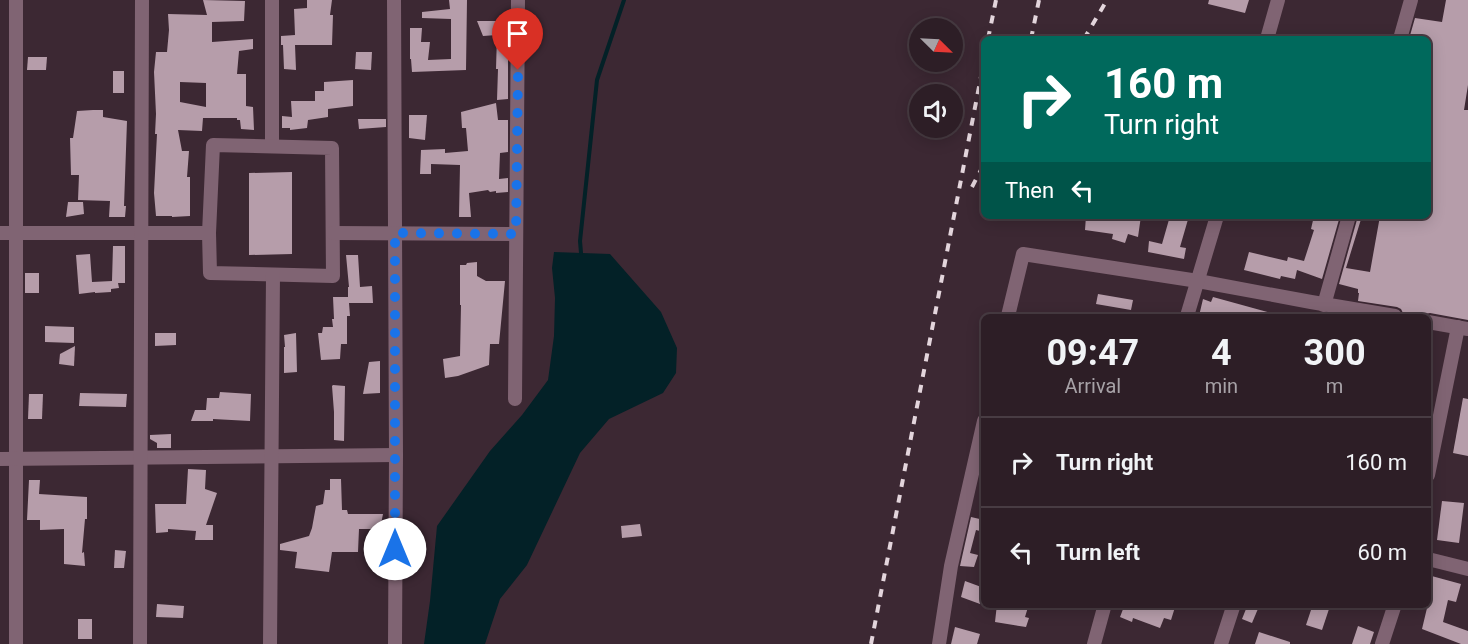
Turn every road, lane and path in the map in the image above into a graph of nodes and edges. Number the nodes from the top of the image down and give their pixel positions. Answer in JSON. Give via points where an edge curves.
{"nodes":[{"id":1,"x":16,"y":0,"type":"edge"},
{"id":2,"x":142,"y":0,"type":"edge"},
{"id":3,"x":272,"y":0,"type":"edge"},
{"id":4,"x":394,"y":0,"type":"edge"},
{"id":5,"x":518,"y":0,"type":"edge"},
{"id":6,"x":1278,"y":0,"type":"edge"},
{"id":7,"x":1411,"y":0,"type":"edge"},
{"id":8,"x":1268,"y":36,"type":"edge"},
{"id":9,"x":1401,"y":36,"type":"edge"},
{"id":10,"x":273,"y":146,"type":"junction"},
{"id":11,"x":1216,"y":219,"type":"edge"},
{"id":12,"x":1348,"y":219,"type":"edge"},
{"id":13,"x":0,"y":233,"type":"edge"},
{"id":14,"x":16,"y":233,"type":"junction"},
{"id":15,"x":142,"y":233,"type":"junction"},
{"id":16,"x":209,"y":233,"type":"junction"},
{"id":17,"x":333,"y":233,"type":"junction"},
{"id":18,"x":395,"y":233,"type":"junction"},
{"id":19,"x":516,"y":234,"type":"junction"},
{"id":20,"x":273,"y":275,"type":"junction"},
{"id":21,"x":1198,"y":281,"type":"junction"},
{"id":22,"x":1317,"y":303,"type":"junction"},
{"id":23,"x":1008,"y":314,"type":"edge"},
{"id":24,"x":1188,"y":314,"type":"edge"},
{"id":25,"x":1309,"y":314,"type":"edge"},
{"id":26,"x":1383,"y":314,"type":"edge"},
{"id":27,"x":1431,"y":323,"type":"edge"},
{"id":28,"x":1463,"y":328,"type":"edge"},
{"id":29,"x":515,"y":399,"type":"dead end"},
{"id":30,"x":981,"y":434,"type":"edge"},
{"id":31,"x":396,"y":455,"type":"junction"},
{"id":32,"x":272,"y":456,"type":"junction"},
{"id":33,"x":141,"y":457,"type":"junction"},
{"id":34,"x":0,"y":459,"type":"edge"},
{"id":35,"x":16,"y":459,"type":"junction"},
{"id":36,"x":1431,"y":462,"type":"edge"},
{"id":37,"x":1431,"y":560,"type":"edge"},
{"id":38,"x":1468,"y":569,"type":"edge"},
{"id":39,"x":1104,"y":608,"type":"edge"},
{"id":40,"x":1233,"y":608,"type":"edge"},
{"id":41,"x":1394,"y":608,"type":"edge"},
{"id":42,"x":16,"y":644,"type":"edge"},
{"id":43,"x":140,"y":644,"type":"edge"},
{"id":44,"x":270,"y":644,"type":"edge"},
{"id":45,"x":395,"y":644,"type":"edge"},
{"id":46,"x":939,"y":644,"type":"edge"},
{"id":47,"x":1094,"y":644,"type":"edge"},
{"id":48,"x":1221,"y":644,"type":"edge"},
{"id":49,"x":1382,"y":644,"type":"edge"}],
"edges":[{"from":1,"to":14,"type":"street"},
{"from":2,"to":15,"type":"street"},
{"from":3,"to":10,"type":"street"},
{"from":4,"to":18,"type":"street"},
{"from":5,"to":19,"type":"street"},
{"from":6,"to":8,"type":"street"},
{"from":7,"to":9,"type":"street"},
{"from":10,"to":16,"type":"street","via":[[213,145]]},
{"from":10,"to":17,"type":"street","via":[[332,148]]},
{"from":11,"to":21,"type":"street"},
{"from":12,"to":22,"type":"street"},
{"from":13,"to":14,"type":"street"},
{"from":14,"to":15,"type":"street"},
{"from":14,"to":35,"type":"street"},
{"from":15,"to":16,"type":"street"},
{"from":15,"to":33,"type":"street"},
{"from":16,"to":20,"type":"street","via":[[210,273]]},
{"from":17,"to":18,"type":"street"},
{"from":17,"to":20,"type":"street","via":[[333,276]]},
{"from":18,"to":19,"type":"street"},
{"from":18,"to":31,"type":"street"},
{"from":19,"to":29,"type":"street"},
{"from":20,"to":32,"type":"street"},
{"from":21,"to":22,"type":"street"},
{"from":21,"to":23,"type":"street","via":[[1023,254]]},
{"from":21,"to":24,"type":"street"},
{"from":22,"to":25,"type":"street"},
{"from":22,"to":26,"type":"street"},
{"from":27,"to":28,"type":"street"},
{"from":28,"to":36,"type":"street"},
{"from":30,"to":46,"type":"street","via":[[951,566]]},
{"from":31,"to":32,"type":"street"},
{"from":31,"to":45,"type":"street"},
{"from":32,"to":33,"type":"street"},
{"from":32,"to":44,"type":"street"},
{"from":33,"to":35,"type":"street"},
{"from":33,"to":43,"type":"street"},
{"from":34,"to":35,"type":"street"},
{"from":35,"to":42,"type":"street"},
{"from":37,"to":38,"type":"street"},
{"from":39,"to":47,"type":"street"},
{"from":40,"to":48,"type":"street"},
{"from":41,"to":49,"type":"street"}]}
